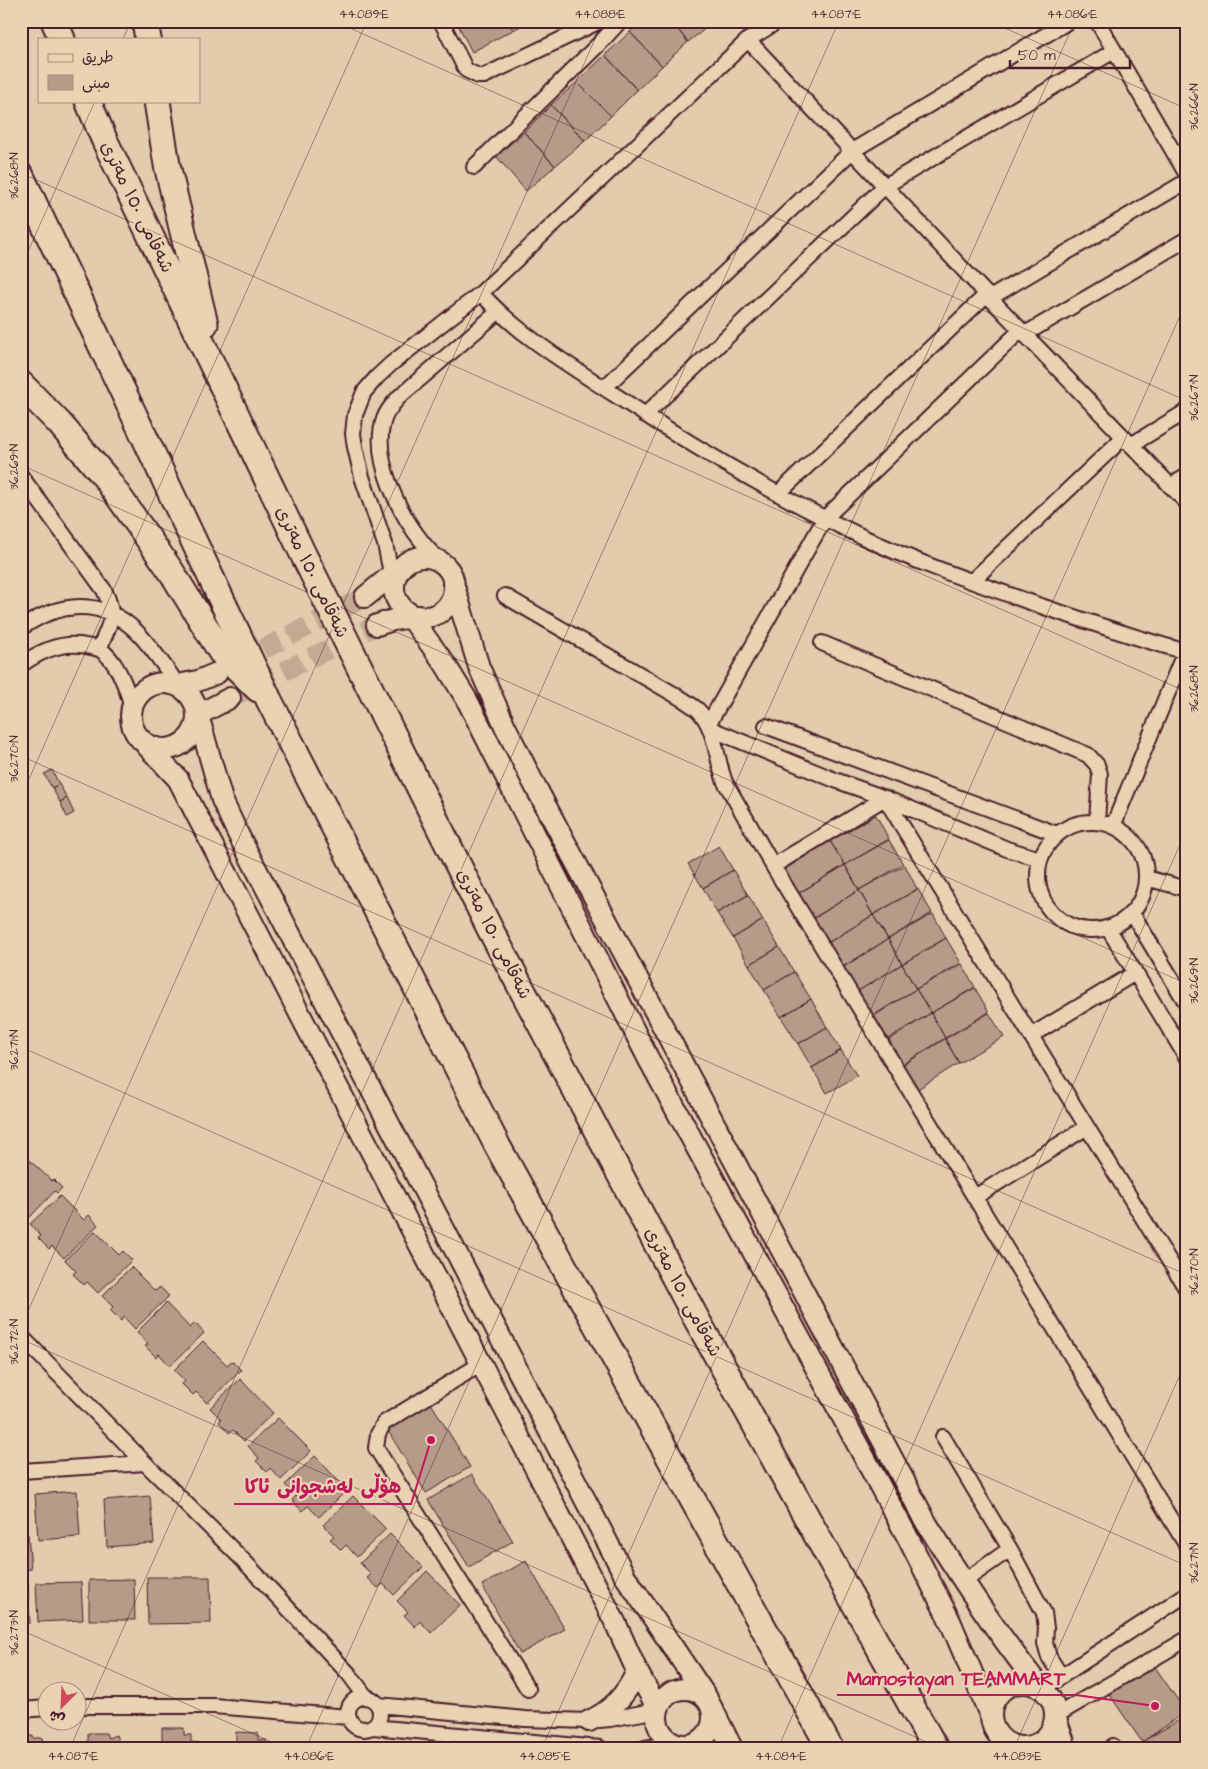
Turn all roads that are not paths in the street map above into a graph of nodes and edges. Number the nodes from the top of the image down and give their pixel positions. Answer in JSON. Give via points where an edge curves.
{"nodes":[{"id":1,"x":54,"y":21,"type":"edge"},
{"id":2,"x":145,"y":21,"type":"edge"},
{"id":3,"x":441,"y":21,"type":"edge"},
{"id":4,"x":600,"y":21,"type":"edge"},
{"id":5,"x":620,"y":21,"type":"edge"},
{"id":6,"x":778,"y":21,"type":"edge"},
{"id":7,"x":1069,"y":21,"type":"edge"},
{"id":8,"x":1097,"y":21,"type":"edge"},
{"id":9,"x":581,"y":26,"type":"edge"},
{"id":10,"x":62,"y":38,"type":"edge"},
{"id":11,"x":148,"y":38,"type":"edge"},
{"id":12,"x":748,"y":40,"type":"junction"},
{"id":13,"x":1114,"y":51,"type":"junction"},
{"id":14,"x":88,"y":102,"type":"edge"},
{"id":15,"x":157,"y":102,"type":"edge"},
{"id":16,"x":852,"y":151,"type":"junction"},
{"id":17,"x":474,"y":167,"type":"dead end"},
{"id":18,"x":1187,"y":175,"type":"edge"},
{"id":19,"x":21,"y":176,"type":"edge"},
{"id":20,"x":1187,"y":181,"type":"edge"},
{"id":21,"x":885,"y":186,"type":"junction"},
{"id":22,"x":1187,"y":239,"type":"edge"},
{"id":23,"x":481,"y":293,"type":"junction"},
{"id":24,"x":988,"y":296,"type":"junction"},
{"id":25,"x":498,"y":312,"type":"junction"},
{"id":26,"x":1023,"y":332,"type":"junction"},
{"id":27,"x":216,"y":370,"type":"junction"},
{"id":28,"x":21,"y":384,"type":"edge"},
{"id":29,"x":604,"y":388,"type":"junction"},
{"id":30,"x":1187,"y":411,"type":"edge"},
{"id":31,"x":645,"y":415,"type":"junction"},
{"id":32,"x":1127,"y":441,"type":"junction"},
{"id":33,"x":21,"y":476,"type":"edge"},
{"id":34,"x":1187,"y":476,"type":"edge"},
{"id":35,"x":1170,"y":486,"type":"junction"},
{"id":36,"x":778,"y":494,"type":"junction"},
{"id":37,"x":1187,"y":503,"type":"edge"},
{"id":38,"x":825,"y":518,"type":"junction"},
{"id":39,"x":444,"y":565,"type":"junction"},
{"id":40,"x":395,"y":577,"type":"junction"},
{"id":41,"x":972,"y":582,"type":"junction"},
{"id":42,"x":453,"y":583,"type":"junction"},
{"id":43,"x":505,"y":596,"type":"dead end"},
{"id":44,"x":365,"y":597,"type":"tunnel mouth"},
{"id":45,"x":112,"y":615,"type":"junction"},
{"id":46,"x":412,"y":615,"type":"junction"},
{"id":47,"x":377,"y":626,"type":"tunnel mouth"},
{"id":48,"x":21,"y":628,"type":"edge"},
{"id":49,"x":822,"y":642,"type":"dead end"},
{"id":50,"x":99,"y":649,"type":"junction"},
{"id":51,"x":1186,"y":652,"type":"edge"},
{"id":52,"x":21,"y":665,"type":"edge"},
{"id":53,"x":216,"y":673,"type":"tunnel mouth"},
{"id":54,"x":178,"y":685,"type":"junction"},
{"id":55,"x":230,"y":698,"type":"tunnel mouth"},
{"id":56,"x":269,"y":700,"type":"junction"},
{"id":57,"x":132,"y":707,"type":"junction"},
{"id":58,"x":198,"y":714,"type":"junction"},
{"id":59,"x":766,"y":726,"type":"dead end"},
{"id":60,"x":709,"y":727,"type":"junction"},
{"id":61,"x":146,"y":745,"type":"junction"},
{"id":62,"x":885,"y":798,"type":"junction"},
{"id":63,"x":1097,"y":822,"type":"junction"},
{"id":64,"x":1113,"y":826,"type":"junction"},
{"id":65,"x":1057,"y":834,"type":"junction"},
{"id":66,"x":1040,"y":859,"type":"junction"},
{"id":67,"x":773,"y":866,"type":"junction"},
{"id":68,"x":1146,"y":878,"type":"junction"},
{"id":69,"x":1187,"y":889,"type":"edge"},
{"id":70,"x":1132,"y":913,"type":"junction"},
{"id":71,"x":1108,"y":928,"type":"junction"},
{"id":72,"x":1135,"y":973,"type":"junction"},
{"id":73,"x":1187,"y":1004,"type":"edge"},
{"id":74,"x":1032,"y":1035,"type":"junction"},
{"id":75,"x":1187,"y":1058,"type":"edge"},
{"id":76,"x":1087,"y":1127,"type":"junction"},
{"id":77,"x":975,"y":1197,"type":"junction"},
{"id":78,"x":1187,"y":1290,"type":"edge"},
{"id":79,"x":21,"y":1336,"type":"edge"},
{"id":80,"x":482,"y":1364,"type":"junction"},
{"id":81,"x":943,"y":1437,"type":"dead end"},
{"id":82,"x":145,"y":1463,"type":"junction"},
{"id":83,"x":21,"y":1472,"type":"edge"},
{"id":84,"x":1187,"y":1546,"type":"edge"},
{"id":85,"x":1010,"y":1549,"type":"junction"},
{"id":86,"x":964,"y":1582,"type":"junction"},
{"id":87,"x":1187,"y":1594,"type":"edge"},
{"id":88,"x":1186,"y":1640,"type":"edge"},
{"id":89,"x":637,"y":1671,"type":"junction"},
{"id":90,"x":1061,"y":1676,"type":"junction"},
{"id":91,"x":528,"y":1689,"type":"dead end"},
{"id":92,"x":1042,"y":1689,"type":"junction"},
{"id":93,"x":366,"y":1697,"type":"junction"},
{"id":94,"x":710,"y":1704,"type":"junction"},
{"id":95,"x":378,"y":1705,"type":"junction"},
{"id":96,"x":88,"y":1706,"type":"edge"},
{"id":97,"x":38,"y":1709,"type":"edge"},
{"id":98,"x":658,"y":1709,"type":"junction"},
{"id":99,"x":21,"y":1710,"type":"edge"},
{"id":100,"x":990,"y":1716,"type":"junction"},
{"id":101,"x":1055,"y":1716,"type":"junction"},
{"id":102,"x":349,"y":1717,"type":"junction"},
{"id":103,"x":589,"y":1721,"type":"junction"},
{"id":104,"x":373,"y":1727,"type":"junction"},
{"id":105,"x":1004,"y":1744,"type":"edge"},
{"id":106,"x":677,"y":1745,"type":"edge"},
{"id":107,"x":600,"y":1748,"type":"edge"},
{"id":108,"x":645,"y":1748,"type":"edge"},
{"id":109,"x":732,"y":1748,"type":"edge"},
{"id":110,"x":830,"y":1748,"type":"edge"},
{"id":111,"x":935,"y":1748,"type":"edge"},
{"id":112,"x":1066,"y":1748,"type":"edge"}],
"edges":[{"from":1,"to":10,"type":"highway"},
{"from":2,"to":11,"type":"highway"},
{"from":3,"to":9,"type":"street","via":[[466,70],[478,76],[484,76]]},
{"from":4,"to":9,"type":"street"},
{"from":5,"to":17,"type":"street"},
{"from":6,"to":12,"type":"street"},
{"from":7,"to":16,"type":"street"},
{"from":8,"to":13,"type":"street"},
{"from":12,"to":16,"type":"street"},
{"from":12,"to":23,"type":"street"},
{"from":13,"to":18,"type":"street"},
{"from":13,"to":21,"type":"street"},
{"from":14,"to":27,"type":"highway","name":"شەقامی ١٥٠ مەتری"},
{"from":15,"to":27,"type":"highway","via":[[166,165]]},
{"from":16,"to":21,"type":"street"},
{"from":16,"to":29,"type":"street"},
{"from":19,"to":56,"type":"highway"},
{"from":20,"to":24,"type":"street"},
{"from":21,"to":24,"type":"street"},
{"from":21,"to":31,"type":"street"},
{"from":22,"to":26,"type":"street"},
{"from":23,"to":25,"type":"street"},
{"from":23,"to":40,"type":"street","via":[[377,377],[356,408],[355,447]]},
{"from":24,"to":26,"type":"street"},
{"from":24,"to":36,"type":"street"},
{"from":25,"to":29,"type":"street"},
{"from":25,"to":39,"type":"street","via":[[399,397],[388,410],[382,425],[382,457],[394,496],[408,522]]},
{"from":26,"to":32,"type":"street"},
{"from":26,"to":38,"type":"street"},
{"from":27,"to":111,"type":"highway","name":"شەقامی ١٥٠ مەتری","via":[[304,556],[495,938],[697,1320]]},
{"from":28,"to":56,"type":"highway","via":[[105,477],[171,570],[221,652]]},
{"from":29,"to":31,"type":"street"},
{"from":30,"to":32,"type":"street"},
{"from":31,"to":36,"type":"street"},
{"from":32,"to":35,"type":"street"},
{"from":32,"to":41,"type":"street"},
{"from":33,"to":45,"type":"street","via":[[104,590]]},
{"from":34,"to":35,"type":"street"},
{"from":35,"to":37,"type":"street"},
{"from":36,"to":38,"type":"street"},
{"from":38,"to":41,"type":"street"},
{"from":38,"to":60,"type":"street"},
{"from":39,"to":40,"type":"street","via":[[436,559],[416,558],[406,562]]},
{"from":39,"to":42,"type":"street"},
{"from":40,"to":44,"type":"street"},
{"from":40,"to":46,"type":"street","via":[[395,596]]},
{"from":41,"to":51,"type":"street","via":[[1095,625]]},
{"from":42,"to":46,"type":"street","via":[[453,592],[445,608],[429,616]]},
{"from":42,"to":86,"type":"street","via":[[479,667],[532,780],[927,1524]]},
{"from":43,"to":60,"type":"street","via":[[684,700],[697,709]]},
{"from":45,"to":48,"type":"street","via":[[77,606],[43,614]]},
{"from":45,"to":50,"type":"street"},
{"from":45,"to":54,"type":"street","via":[[125,621],[147,642]]},
{"from":46,"to":47,"type":"street"},
{"from":46,"to":100,"type":"street","via":[[467,700],[648,1058],[907,1536],[950,1621]]},
{"from":49,"to":63,"type":"street","via":[[1088,755],[1100,774]]},
{"from":50,"to":52,"type":"street","via":[[78,645],[51,648]]},
{"from":50,"to":57,"type":"street","via":[[120,674]]},
{"from":51,"to":64,"type":"street"},
{"from":53,"to":54,"type":"street"},
{"from":54,"to":57,"type":"street","via":[[160,683],[150,686],[136,698]]},
{"from":54,"to":58,"type":"street","via":[[191,697]]},
{"from":55,"to":58,"type":"street"},
{"from":56,"to":110,"type":"highway","via":[[498,1147]]},
{"from":57,"to":61,"type":"street","via":[[131,724]]},
{"from":58,"to":61,"type":"street","via":[[194,731],[178,746],[162,749]]},
{"from":58,"to":94,"type":"street","via":[[222,800],[239,836],[625,1576]]},
{"from":59,"to":65,"type":"street"},
{"from":60,"to":62,"type":"street"},
{"from":60,"to":67,"type":"street","via":[[725,782]]},
{"from":61,"to":80,"type":"street","via":[[178,779]]},
{"from":62,"to":66,"type":"street","via":[[1007,849]]},
{"from":62,"to":67,"type":"street"},
{"from":62,"to":74,"type":"street"},
{"from":63,"to":64,"type":"street"},
{"from":63,"to":65,"type":"street","via":[[1072,826]]},
{"from":64,"to":68,"type":"street","via":[[1128,835],[1139,848]]},
{"from":65,"to":66,"type":"street"},
{"from":66,"to":71,"type":"street","via":[[1039,888],[1050,911],[1079,929]]},
{"from":67,"to":77,"type":"street"},
{"from":68,"to":69,"type":"street"},
{"from":68,"to":70,"type":"street","via":[[1142,897]]},
{"from":70,"to":71,"type":"street"},
{"from":70,"to":73,"type":"street"},
{"from":71,"to":72,"type":"street"},
{"from":72,"to":74,"type":"street"},
{"from":72,"to":75,"type":"street"},
{"from":74,"to":76,"type":"street"},
{"from":76,"to":77,"type":"street"},
{"from":76,"to":78,"type":"street"},
{"from":77,"to":84,"type":"street"},
{"from":79,"to":82,"type":"street"},
{"from":80,"to":89,"type":"street"},
{"from":80,"to":91,"type":"street","via":[[384,1423],[376,1448]]},
{"from":81,"to":85,"type":"street"},
{"from":82,"to":83,"type":"street"},
{"from":82,"to":93,"type":"street","via":[[251,1568],[349,1674]]},
{"from":85,"to":86,"type":"street"},
{"from":85,"to":90,"type":"street","via":[[1044,1613],[1045,1643],[1049,1657]]},
{"from":86,"to":92,"type":"street","via":[[1021,1665]]},
{"from":87,"to":90,"type":"street"},
{"from":88,"to":101,"type":"street"},
{"from":89,"to":98,"type":"street"},
{"from":89,"to":103,"type":"street","via":[[624,1695]]},
{"from":90,"to":92,"type":"street"},
{"from":92,"to":100,"type":"street","via":[[1022,1683],[1004,1689],[996,1697]]},
{"from":92,"to":101,"type":"street","via":[[1052,1701]]},
{"from":93,"to":95,"type":"street"},
{"from":93,"to":102,"type":"street","via":[[352,1703]]},
{"from":94,"to":98,"type":"street","via":[[700,1692],[684,1688],[668,1695]]},
{"from":94,"to":106,"type":"street","via":[[714,1719],[708,1735],[694,1744]]},
{"from":94,"to":109,"type":"street"},
{"from":95,"to":103,"type":"street","via":[[525,1719]]},
{"from":95,"to":104,"type":"street","via":[[380,1716]]},
{"from":96,"to":102,"type":"street","via":[[214,1706]]},
{"from":97,"to":99,"type":"street"},
{"from":98,"to":103,"type":"street"},
{"from":98,"to":106,"type":"street","via":[[662,1734]]},
{"from":100,"to":105,"type":"street","via":[[995,1732]]},
{"from":101,"to":105,"type":"street","via":[[1054,1727],[1040,1743],[1020,1748]]},
{"from":101,"to":112,"type":"street"},
{"from":102,"to":104,"type":"street","via":[[357,1728]]},
{"from":104,"to":107,"type":"street"},
{"from":106,"to":108,"type":"street"}]}
